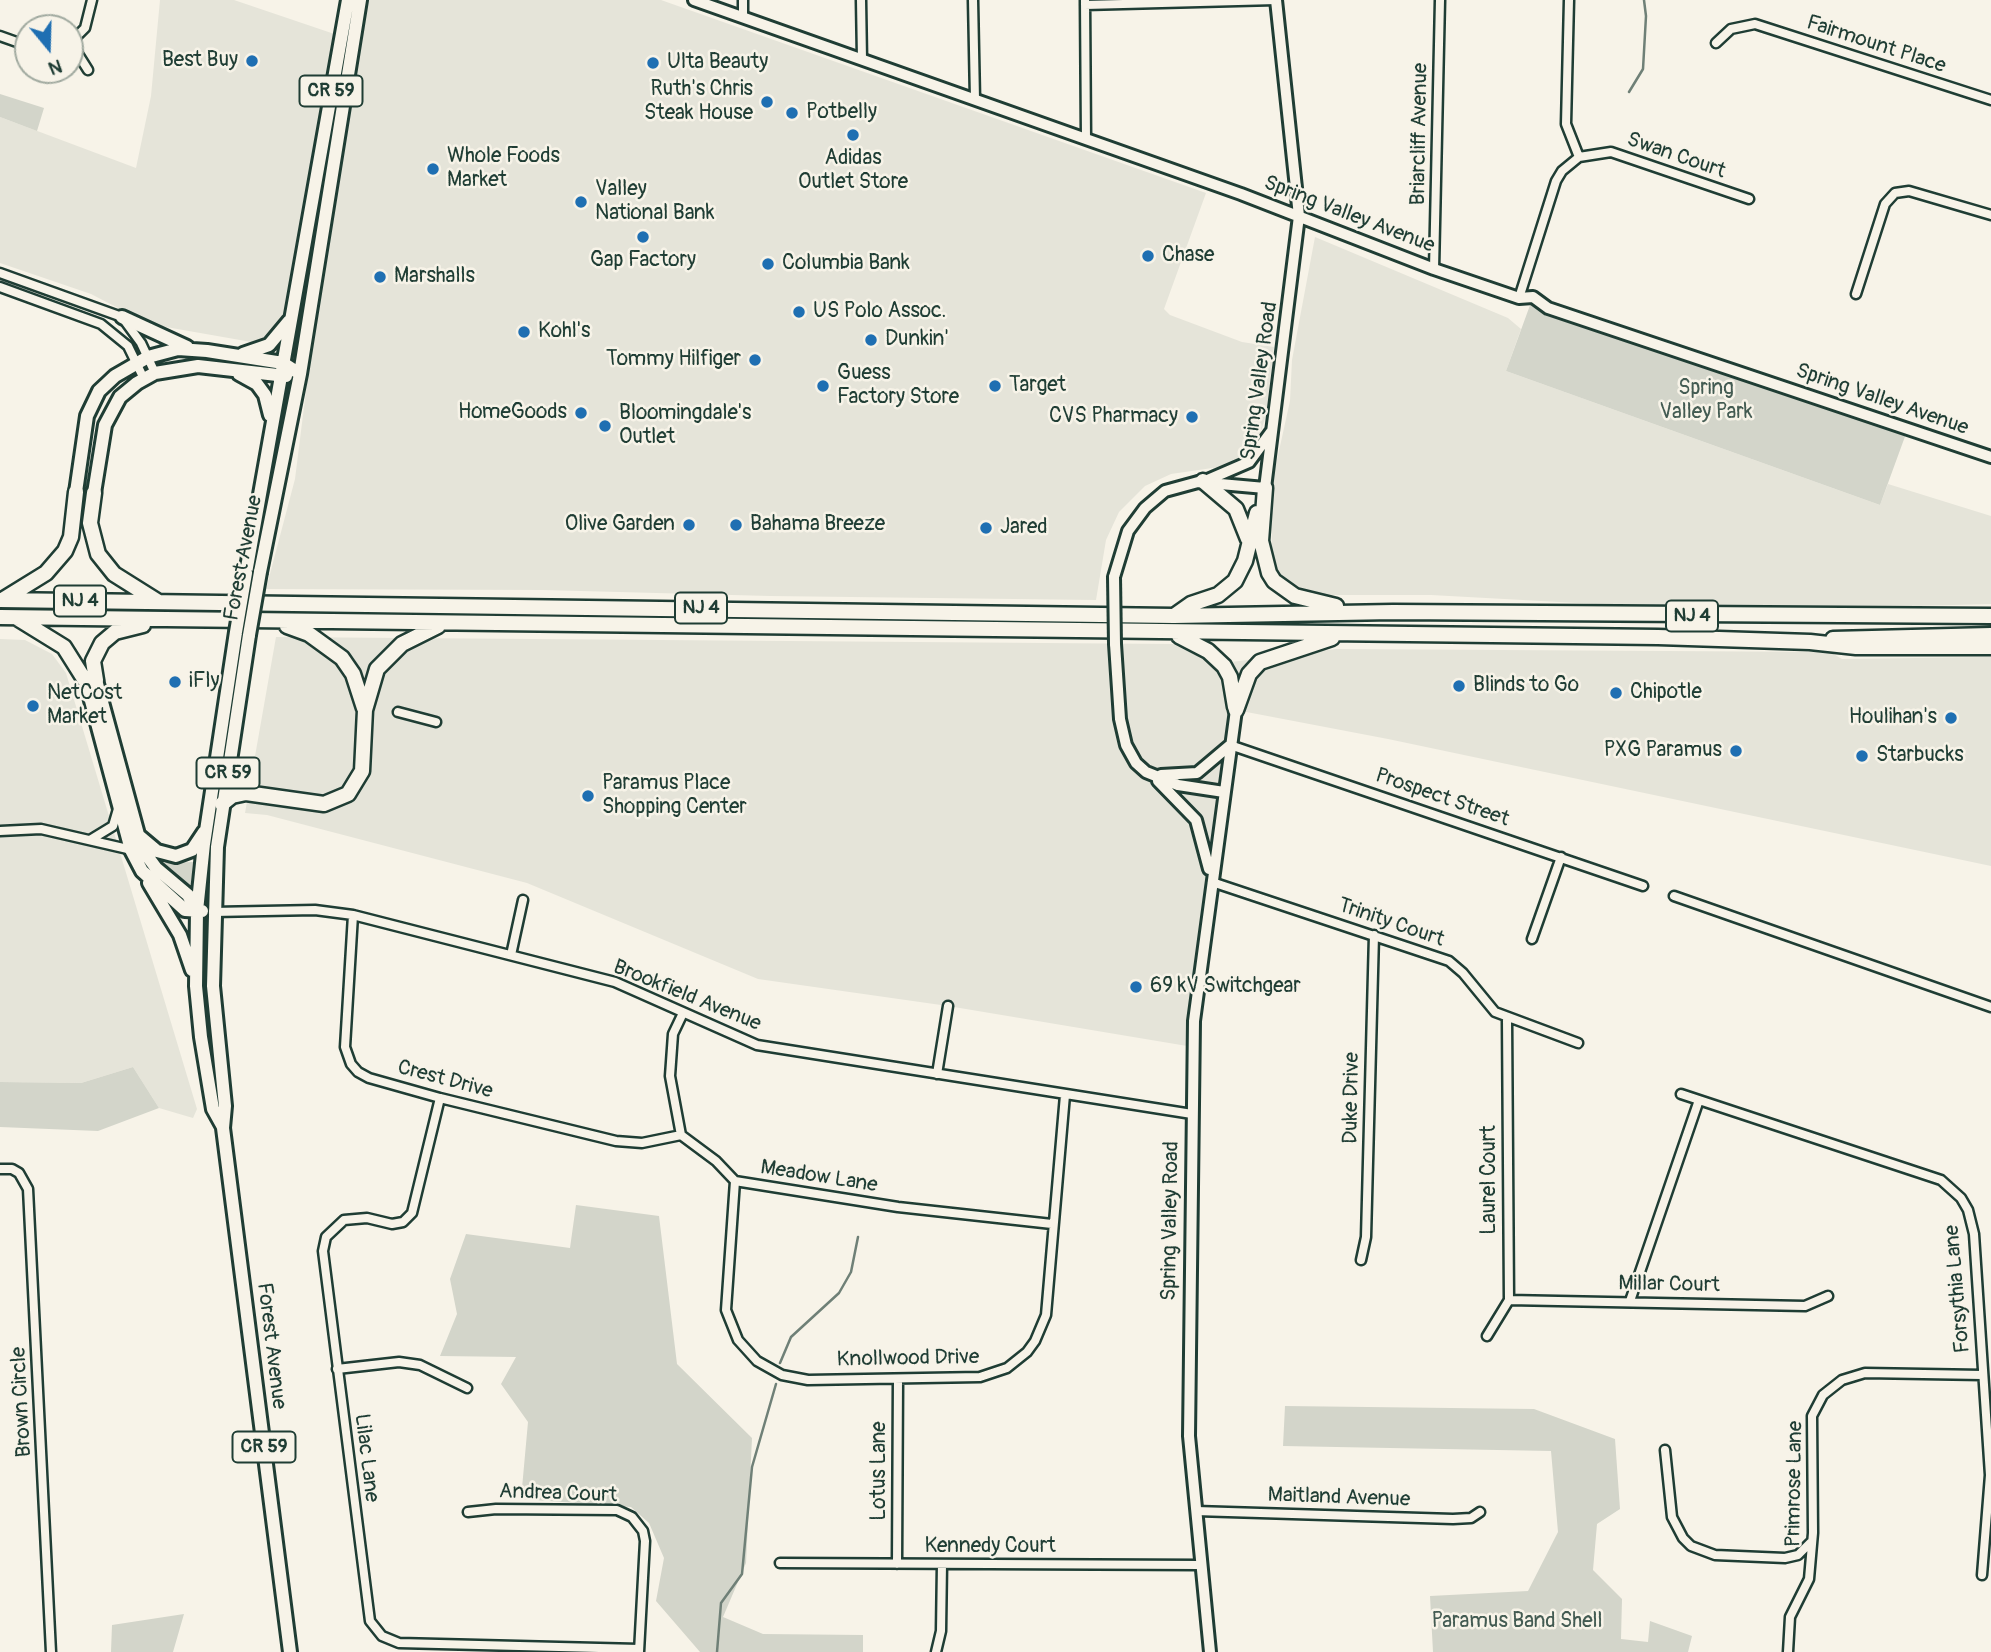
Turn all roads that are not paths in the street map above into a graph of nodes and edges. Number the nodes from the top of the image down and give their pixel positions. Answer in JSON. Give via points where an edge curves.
{"nodes":[{"id":1,"x":92,"y":0,"type":"edge"},
{"id":2,"x":348,"y":0,"type":"edge"},
{"id":3,"x":360,"y":0,"type":"edge"},
{"id":4,"x":694,"y":0,"type":"edge"},
{"id":5,"x":743,"y":0,"type":"edge"},
{"id":6,"x":861,"y":0,"type":"edge"},
{"id":7,"x":973,"y":0,"type":"edge"},
{"id":8,"x":1276,"y":0,"type":"edge"},
{"id":9,"x":1440,"y":0,"type":"edge"},
{"id":10,"x":1569,"y":0,"type":"edge"},
{"id":11,"x":1085,"y":2,"type":"edge"},
{"id":12,"x":743,"y":18,"type":"junction"},
{"id":13,"x":84,"y":29,"type":"edge"},
{"id":14,"x":1716,"y":43,"type":"dead end"},
{"id":15,"x":862,"y":59,"type":"junction"},
{"id":16,"x":84,"y":64,"type":"edge"},
{"id":17,"x":88,"y":70,"type":"dead end"},
{"id":18,"x":975,"y":99,"type":"junction"},
{"id":19,"x":1991,"y":100,"type":"edge"},
{"id":20,"x":1086,"y":139,"type":"junction"},
{"id":21,"x":1579,"y":157,"type":"junction"},
{"id":22,"x":1749,"y":199,"type":"dead end"},
{"id":23,"x":1991,"y":215,"type":"edge"},
{"id":24,"x":1298,"y":216,"type":"junction"},
{"id":25,"x":1434,"y":270,"type":"junction"},
{"id":26,"x":0,"y":274,"type":"edge"},
{"id":27,"x":0,"y":287,"type":"edge"},
{"id":28,"x":1856,"y":294,"type":"dead end"},
{"id":29,"x":1519,"y":298,"type":"junction"},
{"id":30,"x":294,"y":313,"type":"junction"},
{"id":31,"x":122,"y":317,"type":"junction"},
{"id":32,"x":193,"y":350,"type":"junction"},
{"id":33,"x":239,"y":355,"type":"junction"},
{"id":34,"x":142,"y":360,"type":"junction"},
{"id":35,"x":233,"y":370,"type":"junction"},
{"id":36,"x":281,"y":370,"type":"junction"},
{"id":37,"x":300,"y":374,"type":"junction"},
{"id":38,"x":149,"y":376,"type":"junction"},
{"id":39,"x":272,"y":421,"type":"junction"},
{"id":40,"x":1274,"y":426,"type":"junction"},
{"id":41,"x":1991,"y":457,"type":"edge"},
{"id":42,"x":1203,"y":481,"type":"junction"},
{"id":43,"x":1265,"y":488,"type":"junction"},
{"id":44,"x":76,"y":492,"type":"joint"},
{"id":45,"x":94,"y":493,"type":"joint"},
{"id":46,"x":1248,"y":541,"type":"junction"},
{"id":47,"x":2,"y":600,"type":"edge"},
{"id":48,"x":157,"y":601,"type":"junction"},
{"id":49,"x":1393,"y":612,"type":"junction"},
{"id":50,"x":1174,"y":616,"type":"junction"},
{"id":51,"x":1991,"y":616,"type":"edge"},
{"id":52,"x":0,"y":617,"type":"edge"},
{"id":53,"x":16,"y":617,"type":"junction"},
{"id":54,"x":164,"y":620,"type":"junction"},
{"id":55,"x":276,"y":622,"type":"junction"},
{"id":56,"x":442,"y":624,"type":"junction"},
{"id":57,"x":1171,"y":633,"type":"junction"},
{"id":58,"x":243,"y":634,"type":"junction"},
{"id":59,"x":1348,"y":634,"type":"junction"},
{"id":60,"x":1991,"y":635,"type":"edge"},
{"id":61,"x":1810,"y":642,"type":"junction"},
{"id":62,"x":1991,"y":647,"type":"edge"},
{"id":63,"x":91,"y":681,"type":"junction"},
{"id":64,"x":365,"y":710,"type":"junction"},
{"id":65,"x":1236,"y":710,"type":"junction"},
{"id":66,"x":398,"y":712,"type":"dead end"},
{"id":67,"x":436,"y":722,"type":"dead end"},
{"id":68,"x":1230,"y":745,"type":"junction"},
{"id":69,"x":230,"y":764,"type":"junction"},
{"id":70,"x":1151,"y":774,"type":"junction"},
{"id":71,"x":1224,"y":792,"type":"junction"},
{"id":72,"x":246,"y":793,"type":"junction"},
{"id":73,"x":222,"y":804,"type":"junction"},
{"id":74,"x":118,"y":808,"type":"junction"},
{"id":75,"x":206,"y":829,"type":"junction"},
{"id":76,"x":0,"y":831,"type":"edge"},
{"id":77,"x":137,"y":834,"type":"junction"},
{"id":78,"x":89,"y":840,"type":"junction"},
{"id":79,"x":136,"y":850,"type":"junction"},
{"id":80,"x":1561,"y":857,"type":"junction"},
{"id":81,"x":142,"y":871,"type":"junction"},
{"id":82,"x":1212,"y":882,"type":"junction"},
{"id":83,"x":1643,"y":886,"type":"dead end"},
{"id":84,"x":1674,"y":896,"type":"dead end"},
{"id":85,"x":523,"y":900,"type":"dead end"},
{"id":86,"x":197,"y":911,"type":"junction"},
{"id":87,"x":213,"y":912,"type":"junction"},
{"id":88,"x":353,"y":915,"type":"junction"},
{"id":89,"x":1374,"y":935,"type":"junction"},
{"id":90,"x":1532,"y":939,"type":"dead end"},
{"id":91,"x":510,"y":955,"type":"junction"},
{"id":92,"x":197,"y":986,"type":"junction"},
{"id":93,"x":948,"y":1006,"type":"dead end"},
{"id":94,"x":1991,"y":1007,"type":"edge"},
{"id":95,"x":683,"y":1013,"type":"junction"},
{"id":96,"x":1507,"y":1019,"type":"junction"},
{"id":97,"x":1578,"y":1042,"type":"dead end"},
{"id":98,"x":937,"y":1074,"type":"junction"},
{"id":99,"x":1681,"y":1094,"type":"dead end"},
{"id":100,"x":1065,"y":1095,"type":"junction"},
{"id":101,"x":440,"y":1098,"type":"junction"},
{"id":102,"x":1699,"y":1100,"type":"junction"},
{"id":103,"x":1192,"y":1114,"type":"junction"},
{"id":104,"x":223,"y":1128,"type":"junction"},
{"id":105,"x":681,"y":1135,"type":"junction"},
{"id":106,"x":0,"y":1169,"type":"edge"},
{"id":107,"x":735,"y":1181,"type":"junction"},
{"id":108,"x":1052,"y":1224,"type":"junction"},
{"id":109,"x":1361,"y":1260,"type":"dead end"},
{"id":110,"x":1828,"y":1296,"type":"dead end"},
{"id":111,"x":1508,"y":1300,"type":"junction"},
{"id":112,"x":1630,"y":1300,"type":"junction"},
{"id":113,"x":1488,"y":1336,"type":"dead end"},
{"id":114,"x":337,"y":1369,"type":"junction"},
{"id":115,"x":1982,"y":1376,"type":"junction"},
{"id":116,"x":898,"y":1379,"type":"junction"},
{"id":117,"x":467,"y":1388,"type":"dead end"},
{"id":118,"x":1665,"y":1450,"type":"dead end"},
{"id":119,"x":1196,"y":1511,"type":"junction"},
{"id":120,"x":468,"y":1512,"type":"dead end"},
{"id":121,"x":1480,"y":1512,"type":"dead end"},
{"id":122,"x":1812,"y":1537,"type":"junction"},
{"id":123,"x":780,"y":1563,"type":"dead end"},
{"id":124,"x":897,"y":1564,"type":"junction"},
{"id":125,"x":942,"y":1564,"type":"junction"},
{"id":126,"x":1200,"y":1565,"type":"junction"},
{"id":127,"x":1982,"y":1576,"type":"dead end"},
{"id":128,"x":639,"y":1651,"type":"edge"},
{"id":129,"x":51,"y":1652,"type":"edge"},
{"id":130,"x":290,"y":1652,"type":"edge"},
{"id":131,"x":936,"y":1652,"type":"edge"},
{"id":132,"x":1210,"y":1652,"type":"edge"},
{"id":133,"x":1788,"y":1652,"type":"edge"}],
"edges":[{"from":1,"to":13,"type":"street"},
{"from":2,"to":30,"type":"main road","name":"Forest Avenue","number":"CR 59"},
{"from":3,"to":37,"type":"main road","name":"Forest Avenue","number":"CR 59"},
{"from":4,"to":12,"type":"street","name":"Spring Valley Avenue"},
{"from":5,"to":12,"type":"street"},
{"from":6,"to":15,"type":"street"},
{"from":7,"to":18,"type":"street"},
{"from":8,"to":11,"type":"street"},
{"from":8,"to":24,"type":"street","name":"Spring Valley Road"},
{"from":9,"to":25,"type":"street","name":"Briarcliff Avenue"},
{"from":10,"to":21,"type":"street","via":[[1566,124]]},
{"from":11,"to":20,"type":"street"},
{"from":12,"to":15,"type":"street","name":"Spring Valley Avenue"},
{"from":14,"to":19,"type":"street","name":"Fairmount Place","via":[[1731,29],[1755,24]]},
{"from":15,"to":18,"type":"street","name":"Spring Valley Avenue"},
{"from":16,"to":17,"type":"street"},
{"from":18,"to":20,"type":"street","name":"Spring Valley Avenue"},
{"from":20,"to":24,"type":"street","name":"Spring Valley Avenue"},
{"from":21,"to":22,"type":"street","name":"Swan Court","via":[[1611,152]]},
{"from":21,"to":29,"type":"street","via":[[1556,181]]},
{"from":23,"to":28,"type":"street","via":[[1909,191],[1895,193],[1885,204]]},
{"from":24,"to":25,"type":"street","name":"Spring Valley Avenue"},
{"from":24,"to":40,"type":"street","name":"Spring Valley Road"},
{"from":25,"to":29,"type":"street","name":"Spring Valley Avenue"},
{"from":26,"to":31,"type":"street"},
{"from":27,"to":34,"type":"street","via":[[101,324]]},
{"from":29,"to":41,"type":"street","name":"Spring Valley Avenue","via":[[1533,297],[1548,308]]},
{"from":30,"to":33,"type":"main road","via":[[269,345]]},
{"from":30,"to":36,"type":"main road","name":"Forest Avenue","number":"CR 59"},
{"from":31,"to":32,"type":"main road"},
{"from":31,"to":34,"type":"street"},
{"from":32,"to":33,"type":"main road"},
{"from":32,"to":34,"type":"main road","via":[[178,349]]},
{"from":33,"to":36,"type":"main road"},
{"from":34,"to":38,"type":"street"},
{"from":34,"to":44,"type":"main road","via":[[99,391],[87,416]]},
{"from":35,"to":36,"type":"main road"},
{"from":35,"to":38,"type":"main road","via":[[198,366]]},
{"from":35,"to":39,"type":"main road","via":[[257,384]]},
{"from":36,"to":37,"type":"main road"},
{"from":36,"to":39,"type":"main road","name":"Forest Avenue","number":"CR 59"},
{"from":37,"to":58,"type":"main road","name":"Forest Avenue","number":"CR 59","bridge":true},
{"from":38,"to":45,"type":"main road","via":[[110,410]]},
{"from":39,"to":58,"type":"main road","name":"Forest Avenue","number":"CR 59","bridge":true,"via":[[246,573]]},
{"from":40,"to":42,"type":"street","via":[[1249,462]]},
{"from":40,"to":43,"type":"street","name":"Spring Valley Road"},
{"from":42,"to":43,"type":"street","name":"Spring Valley Road"},
{"from":42,"to":46,"type":"highway","via":[[1236,509]]},
{"from":42,"to":70,"type":"street","name":"Spring Valley Road","bridge":true,"via":[[1178,485],[1152,500],[1128,531],[1114,577],[1124,737],[1136,763]]},
{"from":43,"to":46,"type":"highway"},
{"from":43,"to":49,"type":"highway","via":[[1261,541],[1274,581],[1319,605]]},
{"from":44,"to":47,"type":"highway","via":[[65,551],[46,573]]},
{"from":45,"to":48,"type":"highway","via":[[90,523],[98,554],[114,573]]},
{"from":46,"to":50,"type":"highway","via":[[1243,568],[1230,586]]},
{"from":47,"to":48,"type":"highway","number":"NJ 4"},
{"from":48,"to":50,"type":"highway","number":"NJ 4"},
{"from":49,"to":50,"type":"highway","number":"NJ 4"},
{"from":49,"to":51,"type":"highway","number":"NJ 4"},
{"from":52,"to":53,"type":"highway","number":"NJ 4"},
{"from":53,"to":54,"type":"highway","number":"NJ 4"},
{"from":53,"to":63,"type":"highway","via":[[64,647]]},
{"from":54,"to":55,"type":"highway","number":"NJ 4"},
{"from":54,"to":63,"type":"highway","via":[[108,636],[96,650]]},
{"from":55,"to":56,"type":"highway","number":"NJ 4"},
{"from":55,"to":64,"type":"highway","via":[[330,646],[353,674]]},
{"from":56,"to":57,"type":"highway","number":"NJ 4"},
{"from":56,"to":64,"type":"highway","via":[[387,656],[370,684]]},
{"from":57,"to":59,"type":"highway","number":"NJ 4"},
{"from":57,"to":65,"type":"highway","via":[[1208,651],[1224,666]]},
{"from":58,"to":69,"type":"main road","name":"Forest Avenue","number":"CR 59"},
{"from":58,"to":75,"type":"main road","name":"Forest Avenue","number":"CR 59"},
{"from":59,"to":61,"type":"highway","number":"NJ 4"},
{"from":59,"to":65,"type":"highway","via":[[1259,662],[1249,674]]},
{"from":60,"to":61,"type":"highway","number":"NJ 4","via":[[1856,636]]},
{"from":61,"to":62,"type":"highway","via":[[1856,647]]},
{"from":63,"to":74,"type":"main road"},
{"from":63,"to":77,"type":"main road"},
{"from":64,"to":72,"type":"highway","via":[[362,771],[348,794],[313,805]]},
{"from":65,"to":68,"type":"street","name":"Spring Valley Road"},
{"from":66,"to":67,"type":"street"},
{"from":68,"to":70,"type":"street","via":[[1196,773]]},
{"from":68,"to":71,"type":"street","name":"Spring Valley Road"},
{"from":68,"to":80,"type":"street","name":"Prospect Street"},
{"from":69,"to":72,"type":"highway"},
{"from":69,"to":73,"type":"main road","name":"Forest Avenue","number":"CR 59"},
{"from":70,"to":71,"type":"street","name":"Spring Valley Road","via":[[1187,788]]},
{"from":70,"to":82,"type":"street","via":[[1196,820]]},
{"from":71,"to":82,"type":"street","name":"Spring Valley Road"},
{"from":72,"to":73,"type":"highway"},
{"from":73,"to":87,"type":"main road","name":"Forest Avenue","number":"CR 59"},
{"from":74,"to":78,"type":"street","via":[[113,826]]},
{"from":74,"to":79,"type":"main road"},
{"from":75,"to":77,"type":"main road","via":[[191,850],[176,856],[157,851]]},
{"from":75,"to":86,"type":"main road","name":"Forest Avenue","number":"CR 59"},
{"from":76,"to":78,"type":"street","via":[[41,829]]},
{"from":77,"to":79,"type":"main road"},
{"from":78,"to":79,"type":"street"},
{"from":79,"to":81,"type":"main road"},
{"from":79,"to":86,"type":"main road","via":[[188,895]]},
{"from":80,"to":83,"type":"street","name":"Prospect Street"},
{"from":80,"to":90,"type":"street"},
{"from":81,"to":86,"type":"main road","via":[[185,910]]},
{"from":81,"to":92,"type":"main road","via":[[180,935]]},
{"from":82,"to":89,"type":"street","name":"Trinity Court"},
{"from":82,"to":103,"type":"street","name":"Spring Valley Road","via":[[1194,1009]]},
{"from":84,"to":94,"type":"street"},
{"from":85,"to":91,"type":"street"},
{"from":86,"to":87,"type":"main road"},
{"from":86,"to":92,"type":"main road","name":"Forest Avenue","number":"CR 59"},
{"from":87,"to":88,"type":"street","name":"Brookfield Avenue","via":[[315,910]]},
{"from":87,"to":104,"type":"main road","name":"Forest Avenue","number":"CR 59"},
{"from":88,"to":91,"type":"street","name":"Brookfield Avenue"},
{"from":88,"to":101,"type":"street","name":"Crest Drive","via":[[347,1056],[358,1072],[369,1078]]},
{"from":89,"to":96,"type":"street","name":"Trinity Court","via":[[1449,961],[1464,973],[1487,1005]]},
{"from":89,"to":109,"type":"street","name":"Duke Drive","via":[[1366,1237]]},
{"from":91,"to":95,"type":"street","name":"Brookfield Avenue","via":[[615,982]]},
{"from":92,"to":104,"type":"main road","name":"Forest Avenue","number":"CR 59","via":[[213,1109]]},
{"from":93,"to":98,"type":"street"},
{"from":95,"to":98,"type":"street","name":"Brookfield Avenue","via":[[757,1045]]},
{"from":95,"to":105,"type":"street","via":[[673,1034],[670,1076]]},
{"from":96,"to":97,"type":"street","name":"Trinity Court"},
{"from":96,"to":111,"type":"street","name":"Laurel Court"},
{"from":98,"to":100,"type":"street","name":"Brookfield Avenue"},
{"from":99,"to":102,"type":"street","name":"Forsythia Lane"},
{"from":100,"to":103,"type":"street","name":"Brookfield Avenue"},
{"from":100,"to":108,"type":"street","name":"Knollwood Drive"},
{"from":101,"to":105,"type":"street","name":"Crest Drive","via":[[616,1141],[642,1143]]},
{"from":101,"to":114,"type":"street","name":"Lilac Lane","via":[[412,1213],[403,1222],[392,1224],[367,1218],[344,1220],[326,1237],[323,1251]]},
{"from":102,"to":112,"type":"street"},
{"from":102,"to":115,"type":"street","name":"Forsythia Lane","via":[[1941,1180],[1951,1188],[1968,1210],[1974,1234]]},
{"from":103,"to":119,"type":"street","name":"Spring Valley Road","via":[[1188,1411]]},
{"from":104,"to":130,"type":"main road","name":"Forest Avenue","number":"CR 59"},
{"from":105,"to":107,"type":"street","name":"Meadow Lane"},
{"from":106,"to":129,"type":"street","name":"Brown Circle","via":[[12,1168],[29,1189]]},
{"from":107,"to":108,"type":"street","name":"Meadow Lane","via":[[898,1207]]},
{"from":107,"to":116,"type":"street","name":"Knollwood Drive","via":[[725,1295],[730,1325],[746,1351],[769,1370],[795,1378]]},
{"from":108,"to":116,"type":"street","name":"Knollwood Drive","via":[[1046,1315],[1027,1352],[1007,1368],[981,1377]]},
{"from":110,"to":112,"type":"street","name":"Millar Court","via":[[1805,1306]]},
{"from":111,"to":112,"type":"street","name":"Millar Court"},
{"from":111,"to":113,"type":"street","name":"Laurel Court"},
{"from":114,"to":117,"type":"street","via":[[400,1362],[420,1366]]},
{"from":114,"to":128,"type":"street","name":"Lilac Lane","via":[[368,1615],[382,1636],[399,1643]]},
{"from":115,"to":122,"type":"street","name":"Primrose Lane","via":[[1864,1373],[1831,1387],[1812,1416]]},
{"from":115,"to":127,"type":"street","name":"Forsythia Lane","via":[[1990,1475]]},
{"from":116,"to":124,"type":"street","name":"Lotus Lane"},
{"from":118,"to":122,"type":"street","via":[[1672,1517],[1691,1546],[1716,1555],[1791,1557],[1805,1551]]},
{"from":119,"to":121,"type":"street","name":"Maitland Avenue","via":[[1453,1519],[1471,1518]]},
{"from":119,"to":126,"type":"street","name":"Spring Valley Road"},
{"from":120,"to":128,"type":"street","name":"Andrea Court","via":[[617,1510],[632,1517],[645,1541]]},
{"from":122,"to":133,"type":"street","name":"Primrose Lane","via":[[1809,1579],[1790,1617]]},
{"from":123,"to":124,"type":"street","name":"Kennedy Court"},
{"from":124,"to":125,"type":"street","name":"Kennedy Court"},
{"from":125,"to":126,"type":"street","name":"Kennedy Court"},
{"from":125,"to":131,"type":"street","via":[[941,1631]]},
{"from":126,"to":132,"type":"street","name":"Spring Valley Road"}]}
